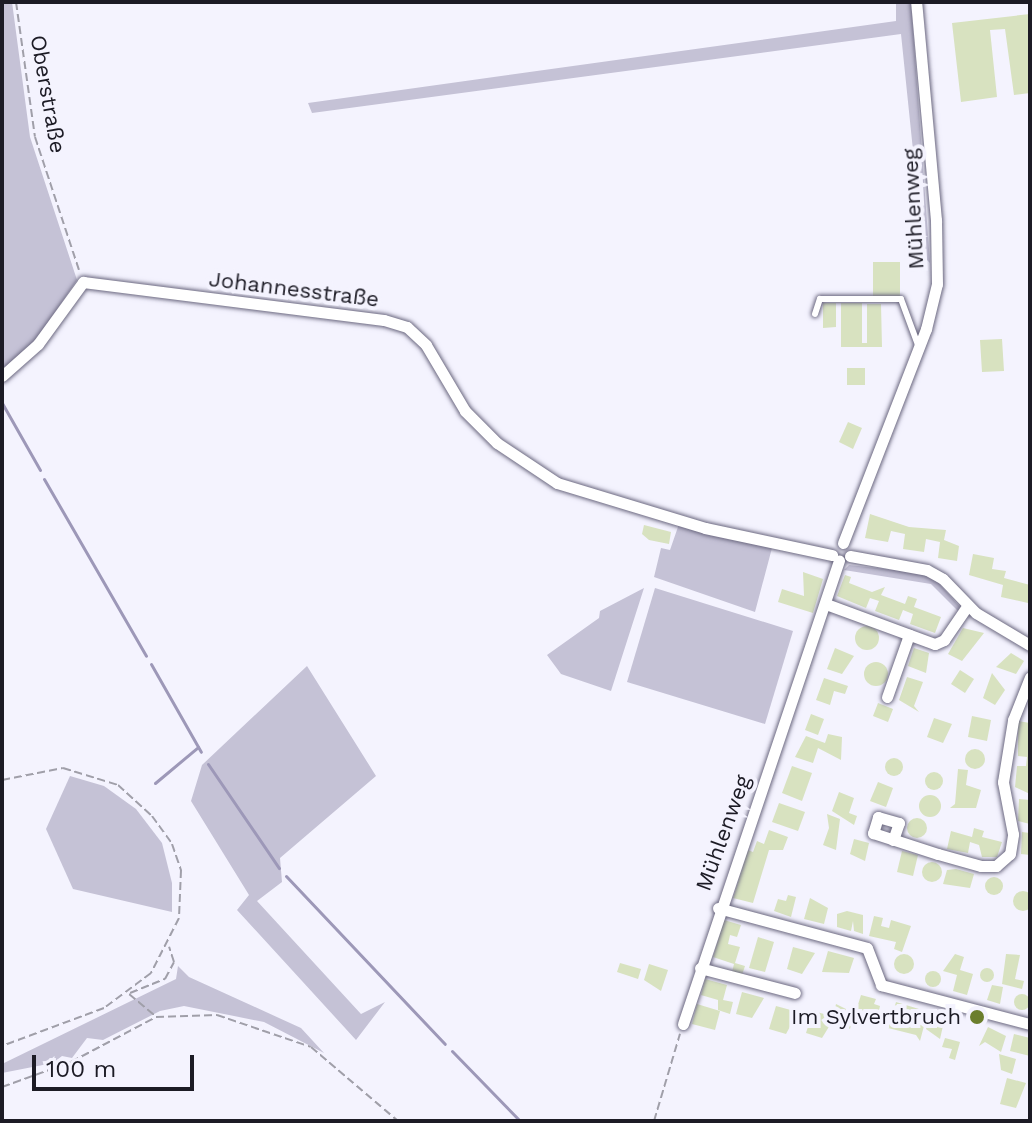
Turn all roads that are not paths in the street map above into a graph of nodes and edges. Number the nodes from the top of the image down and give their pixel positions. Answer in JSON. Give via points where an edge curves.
{"nodes":[{"id":1,"x":916,"y":2,"type":"edge"},
{"id":2,"x":815,"y":314,"type":"dead end"},
{"id":3,"x":918,"y":348,"type":"junction"},
{"id":4,"x":2,"y":376,"type":"edge"},
{"id":5,"x":840,"y":557,"type":"junction"},
{"id":6,"x":826,"y":604,"type":"junction"},
{"id":7,"x":968,"y":605,"type":"junction"},
{"id":8,"x":909,"y":635,"type":"junction"},
{"id":9,"x":1030,"y":645,"type":"edge"},
{"id":10,"x":1030,"y":677,"type":"edge"},
{"id":11,"x":887,"y":697,"type":"dead end"},
{"id":12,"x":893,"y":840,"type":"dead end"},
{"id":13,"x":718,"y":908,"type":"junction"},
{"id":14,"x":700,"y":968,"type":"junction"},
{"id":15,"x":795,"y":993,"type":"dead end"},
{"id":16,"x":683,"y":1024,"type":"road end"},
{"id":17,"x":1030,"y":1024,"type":"edge"}],
"edges":[{"from":1,"to":3,"type":"street","name":"Mühlenweg","via":[[937,236],[937,284]]},
{"from":2,"to":3,"type":"lane","via":[[820,299],[901,299]]},
{"from":3,"to":5,"type":"street","name":"Mühlenweg","via":[[843,543],[835,546]]},
{"from":4,"to":5,"type":"street","name":"Johannesstraße","via":[[38,344],[83,282],[407,327],[426,345],[465,411],[497,443],[557,483],[705,528]]},
{"from":5,"to":6,"type":"street","name":"Mühlenweg"},
{"from":5,"to":7,"type":"street","name":"Johannesstraße","via":[[927,570]]},
{"from":6,"to":8,"type":"street"},
{"from":6,"to":13,"type":"street","name":"Mühlenweg"},
{"from":7,"to":8,"type":"street","via":[[941,642]]},
{"from":7,"to":9,"type":"street","name":"Johannesstraße"},
{"from":8,"to":11,"type":"street"},
{"from":10,"to":12,"type":"street","via":[[1013,720],[1003,782],[1013,834],[1010,854],[996,866],[981,866]]},
{"from":13,"to":14,"type":"street","name":"Mühlenweg"},
{"from":13,"to":17,"type":"street","via":[[867,948],[873,976],[881,985]]},
{"from":14,"to":15,"type":"street"},
{"from":14,"to":16,"type":"street","name":"Mühlenweg"}]}
